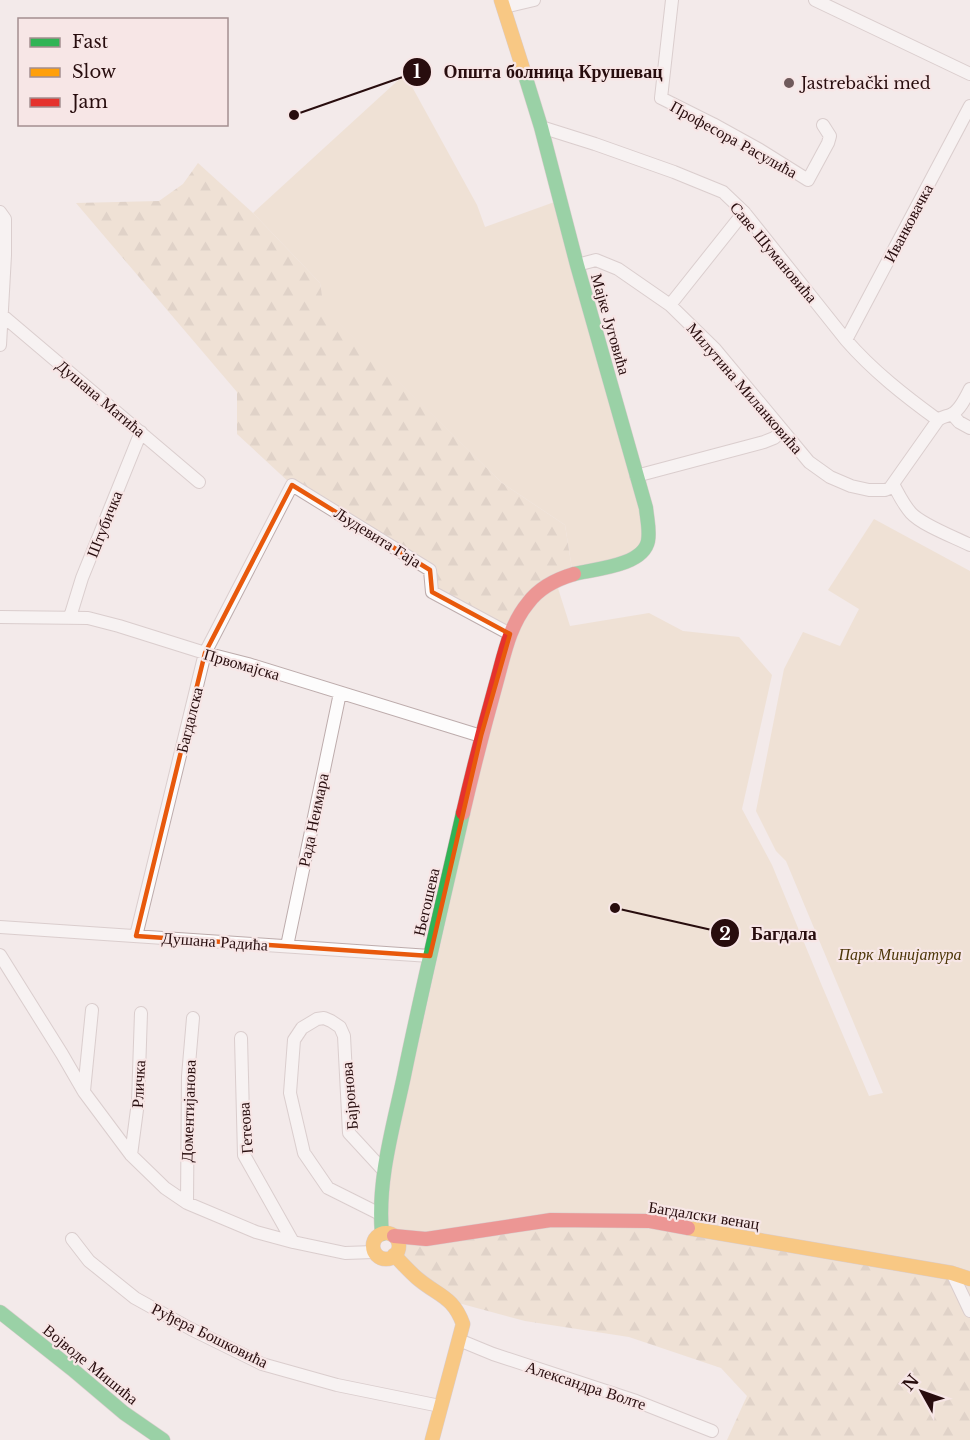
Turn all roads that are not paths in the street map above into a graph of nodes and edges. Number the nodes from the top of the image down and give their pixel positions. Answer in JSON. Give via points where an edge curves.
{"nodes":[{"id":1,"x":534,"y":0,"type":"edge"},
{"id":2,"x":672,"y":0,"type":"edge"},
{"id":3,"x":815,"y":0,"type":"edge"},
{"id":4,"x":503,"y":4,"type":"edge"},
{"id":5,"x":970,"y":74,"type":"edge"},
{"id":6,"x":970,"y":106,"type":"edge"},
{"id":7,"x":823,"y":125,"type":"dead end"},
{"id":8,"x":541,"y":127,"type":"junction"},
{"id":9,"x":0,"y":212,"type":"edge"},
{"id":10,"x":744,"y":212,"type":"junction"},
{"id":11,"x":578,"y":265,"type":"junction"},
{"id":12,"x":670,"y":305,"type":"junction"},
{"id":13,"x":1,"y":315,"type":"edge"},
{"id":14,"x":846,"y":340,"type":"junction"},
{"id":15,"x":0,"y":345,"type":"edge"},
{"id":16,"x":970,"y":389,"type":"edge"},
{"id":17,"x":952,"y":414,"type":"junction"},
{"id":18,"x":938,"y":420,"type":"junction"},
{"id":19,"x":970,"y":428,"type":"edge"},
{"id":20,"x":783,"y":431,"type":"junction"},
{"id":21,"x":141,"y":432,"type":"junction"},
{"id":22,"x":636,"y":476,"type":"junction"},
{"id":23,"x":199,"y":482,"type":"dead end"},
{"id":24,"x":292,"y":485,"type":"joint"},
{"id":25,"x":889,"y":487,"type":"junction"},
{"id":26,"x":970,"y":545,"type":"edge"},
{"id":27,"x":541,"y":590,"type":"joint"},
{"id":28,"x":0,"y":617,"type":"edge"},
{"id":29,"x":70,"y":617,"type":"junction"},
{"id":30,"x":510,"y":634,"type":"junction"},
{"id":31,"x":205,"y":653,"type":"junction"},
{"id":32,"x":340,"y":693,"type":"junction"},
{"id":33,"x":480,"y":736,"type":"junction"},
{"id":34,"x":0,"y":927,"type":"edge"},
{"id":35,"x":136,"y":936,"type":"junction"},
{"id":36,"x":287,"y":946,"type":"junction"},
{"id":37,"x":0,"y":955,"type":"edge"},
{"id":38,"x":430,"y":956,"type":"junction"},
{"id":39,"x":92,"y":1010,"type":"dead end"},
{"id":40,"x":141,"y":1013,"type":"dead end"},
{"id":41,"x":193,"y":1018,"type":"dead end"},
{"id":42,"x":241,"y":1038,"type":"dead end"},
{"id":43,"x":84,"y":1092,"type":"junction"},
{"id":44,"x":131,"y":1155,"type":"junction"},
{"id":45,"x":384,"y":1171,"type":"junction"},
{"id":46,"x":187,"y":1203,"type":"junction"},
{"id":47,"x":380,"y":1214,"type":"junction"},
{"id":48,"x":388,"y":1235,"type":"junction"},
{"id":49,"x":72,"y":1239,"type":"dead end"},
{"id":50,"x":292,"y":1242,"type":"junction"},
{"id":51,"x":374,"y":1252,"type":"junction"},
{"id":52,"x":394,"y":1255,"type":"junction"},
{"id":53,"x":952,"y":1273,"type":"junction"},
{"id":54,"x":970,"y":1279,"type":"edge"},
{"id":55,"x":970,"y":1311,"type":"edge"},
{"id":56,"x":0,"y":1312,"type":"edge"},
{"id":57,"x":459,"y":1340,"type":"junction"},
{"id":58,"x":440,"y":1406,"type":"junction"},
{"id":59,"x":712,"y":1431,"type":"dead end"},
{"id":60,"x":162,"y":1440,"type":"edge"},
{"id":61,"x":432,"y":1440,"type":"edge"}],
"edges":[{"from":1,"to":4,"type":"street"},
{"from":2,"to":7,"type":"street","name":"Професора Расулића","via":[[661,98],[808,180],[830,136]]},
{"from":3,"to":5,"type":"street"},
{"from":4,"to":8,"type":"street","name":"Мајке Југовића"},
{"from":6,"to":14,"type":"street","name":"Иванковачка"},
{"from":8,"to":10,"type":"street","name":"Саве Шумановића","via":[[716,189]]},
{"from":8,"to":11,"type":"street","name":"Мајке Југовића"},
{"from":9,"to":13,"type":"street","via":[[5,223]]},
{"from":10,"to":12,"type":"street"},
{"from":10,"to":14,"type":"street","name":"Саве Шумановића"},
{"from":11,"to":12,"type":"street","name":"Милутина Миланковића","via":[[596,260],[618,269]]},
{"from":11,"to":22,"type":"street","name":"Мајке Југовића"},
{"from":12,"to":20,"type":"street","name":"Милутина Миланковића","via":[[711,344]]},
{"from":13,"to":15,"type":"street"},
{"from":13,"to":21,"type":"street","name":"Душана Матића"},
{"from":14,"to":18,"type":"street","name":"Саве Шумановића","via":[[879,375]]},
{"from":16,"to":17,"type":"street"},
{"from":17,"to":18,"type":"street"},
{"from":17,"to":19,"type":"street"},
{"from":18,"to":25,"type":"street"},
{"from":20,"to":22,"type":"street","via":[[764,442]]},
{"from":20,"to":25,"type":"street","name":"Милутина Миланковића","via":[[809,462],[831,477],[869,490]]},
{"from":21,"to":23,"type":"street","name":"Душана Матића"},
{"from":21,"to":29,"type":"street","name":"Штубичка"},
{"from":22,"to":27,"type":"street","name":"Мајке Југовића","via":[[648,526],[648,543],[640,555],[628,562],[565,577]]},
{"from":24,"to":30,"type":"street","name":"Људевита Гаја","via":[[430,570],[432,592]]},
{"from":24,"to":31,"type":"street","name":"Багдалска"},
{"from":25,"to":26,"type":"street","via":[[918,519]]},
{"from":27,"to":30,"type":"street","name":"Његошева","via":[[526,605]]},
{"from":28,"to":29,"type":"street","name":"Првомајска"},
{"from":29,"to":31,"type":"street","name":"Првомајска","via":[[119,626]]},
{"from":30,"to":33,"type":"street","name":"Његошева"},
{"from":31,"to":32,"type":"street","name":"Првомајска"},
{"from":31,"to":35,"type":"street","name":"Багдалска"},
{"from":32,"to":33,"type":"street","name":"Првомајска"},
{"from":32,"to":36,"type":"street","name":"Рада Неимара"},
{"from":33,"to":38,"type":"street","name":"Његошева"},
{"from":34,"to":35,"type":"street","name":"Душана Радића"},
{"from":35,"to":36,"type":"street","name":"Душана Радића"},
{"from":36,"to":38,"type":"street","name":"Душана Радића"},
{"from":37,"to":43,"type":"street"},
{"from":38,"to":45,"type":"street","name":"Његошева"},
{"from":39,"to":43,"type":"street"},
{"from":40,"to":44,"type":"street","name":"Рличка","via":[[138,1102]]},
{"from":41,"to":46,"type":"street","name":"Доментијанова","via":[[188,1076]]},
{"from":42,"to":50,"type":"street","name":"Гетеова","via":[[244,1155]]},
{"from":43,"to":44,"type":"street"},
{"from":44,"to":46,"type":"street"},
{"from":45,"to":47,"type":"street","name":"Његошева"},
{"from":45,"to":47,"type":"street","name":"Бајронова","via":[[349,1133],[344,1036],[340,1027],[324,1018],[317,1019],[302,1028],[294,1040],[290,1093],[304,1153],[328,1188]]},
{"from":46,"to":50,"type":"street","via":[[256,1232]]},
{"from":47,"to":48,"type":"street","name":"Његошева"},
{"from":48,"to":51,"type":"street","via":[[378,1235]]},
{"from":48,"to":52,"type":"street","via":[[398,1244]]},
{"from":48,"to":53,"type":"street","name":"Багдалски венац","via":[[426,1239],[551,1220],[650,1221]]},
{"from":49,"to":58,"type":"street","name":"Руђера Бошковића","via":[[89,1261],[135,1298],[262,1364]]},
{"from":50,"to":51,"type":"street","via":[[345,1252]]},
{"from":51,"to":52,"type":"street","via":[[383,1258]]},
{"from":52,"to":57,"type":"street","via":[[418,1279],[456,1306],[463,1324]]},
{"from":53,"to":54,"type":"street","name":"Багдалски венац"},
{"from":53,"to":55,"type":"street"},
{"from":56,"to":60,"type":"street","name":"Војводе Мишића"},
{"from":57,"to":58,"type":"street"},
{"from":57,"to":59,"type":"street","name":"Александра Волте"},
{"from":58,"to":61,"type":"street"}]}
